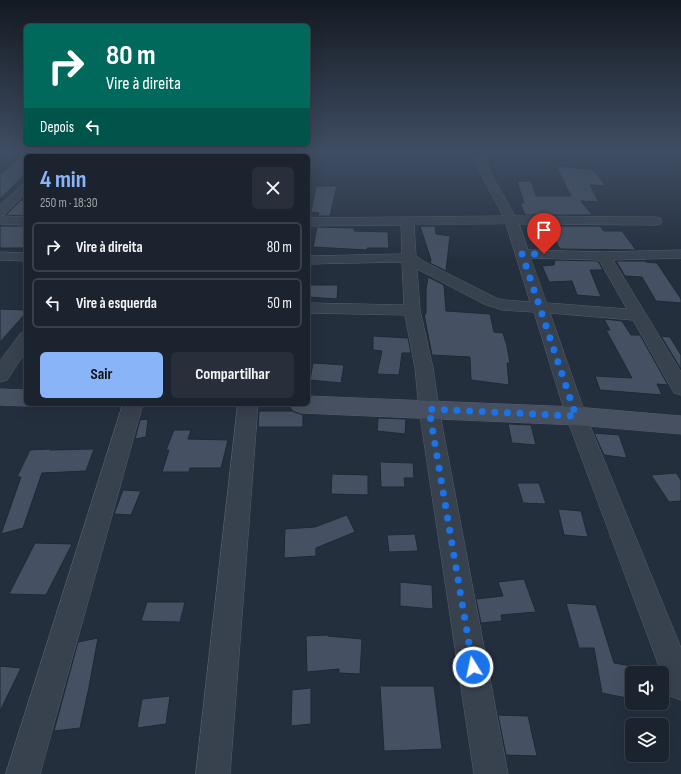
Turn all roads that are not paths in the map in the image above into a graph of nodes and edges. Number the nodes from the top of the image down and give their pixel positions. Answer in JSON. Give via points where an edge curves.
{"nodes":[{"id":1,"x":494,"y":188,"type":"edge"},
{"id":2,"x":22,"y":191,"type":"edge"},
{"id":3,"x":0,"y":195,"type":"edge"},
{"id":4,"x":0,"y":212,"type":"edge"},
{"id":5,"x":0,"y":220,"type":"edge"},
{"id":6,"x":511,"y":220,"type":"junction"},
{"id":7,"x":24,"y":221,"type":"edge"},
{"id":8,"x":407,"y":221,"type":"junction"},
{"id":9,"x":656,"y":221,"type":"dead end"},
{"id":10,"x":310,"y":222,"type":"edge"},
{"id":11,"x":522,"y":254,"type":"junction"},
{"id":12,"x":681,"y":254,"type":"edge"},
{"id":13,"x":0,"y":256,"type":"edge"},
{"id":14,"x":604,"y":256,"type":"junction"},
{"id":15,"x":24,"y":257,"type":"edge"},
{"id":16,"x":410,"y":258,"type":"junction"},
{"id":17,"x":310,"y":260,"type":"edge"},
{"id":18,"x":310,"y":308,"type":"edge"},
{"id":19,"x":539,"y":308,"type":"junction"},
{"id":20,"x":412,"y":310,"type":"junction"},
{"id":21,"x":638,"y":315,"type":"junction"},
{"id":22,"x":24,"y":341,"type":"edge"},
{"id":23,"x":0,"y":375,"type":"edge"},
{"id":24,"x":681,"y":388,"type":"edge"},
{"id":25,"x":0,"y":398,"type":"edge"},
{"id":26,"x":24,"y":398,"type":"edge"},
{"id":27,"x":310,"y":404,"type":"edge"},
{"id":28,"x":132,"y":406,"type":"edge"},
{"id":29,"x":248,"y":406,"type":"edge"},
{"id":30,"x":429,"y":409,"type":"junction"},
{"id":31,"x":576,"y":416,"type":"junction"},
{"id":32,"x":681,"y":425,"type":"edge"},
{"id":33,"x":681,"y":685,"type":"edge"},
{"id":34,"x":22,"y":774,"type":"edge"},
{"id":35,"x":213,"y":774,"type":"edge"},
{"id":36,"x":491,"y":774,"type":"edge"}],
"edges":[{"from":1,"to":6,"type":"street"},
{"from":2,"to":3,"type":"street"},
{"from":2,"to":4,"type":"street"},
{"from":5,"to":7,"type":"street"},
{"from":6,"to":8,"type":"street"},
{"from":6,"to":9,"type":"street"},
{"from":6,"to":11,"type":"street"},
{"from":8,"to":10,"type":"street"},
{"from":8,"to":16,"type":"street"},
{"from":11,"to":14,"type":"street"},
{"from":11,"to":19,"type":"street"},
{"from":12,"to":14,"type":"street"},
{"from":13,"to":15,"type":"street"},
{"from":14,"to":21,"type":"street"},
{"from":16,"to":17,"type":"street"},
{"from":16,"to":19,"type":"street","via":[[490,301],[502,305]]},
{"from":16,"to":20,"type":"street"},
{"from":18,"to":20,"type":"street"},
{"from":19,"to":21,"type":"street"},
{"from":19,"to":31,"type":"street"},
{"from":20,"to":30,"type":"street","via":[[424,368]]},
{"from":21,"to":24,"type":"street"},
{"from":22,"to":23,"type":"street"},
{"from":25,"to":26,"type":"street"},
{"from":27,"to":30,"type":"street"},
{"from":28,"to":34,"type":"street"},
{"from":29,"to":35,"type":"street"},
{"from":30,"to":31,"type":"street"},
{"from":30,"to":36,"type":"street"},
{"from":31,"to":32,"type":"street"},
{"from":31,"to":33,"type":"street"}]}
